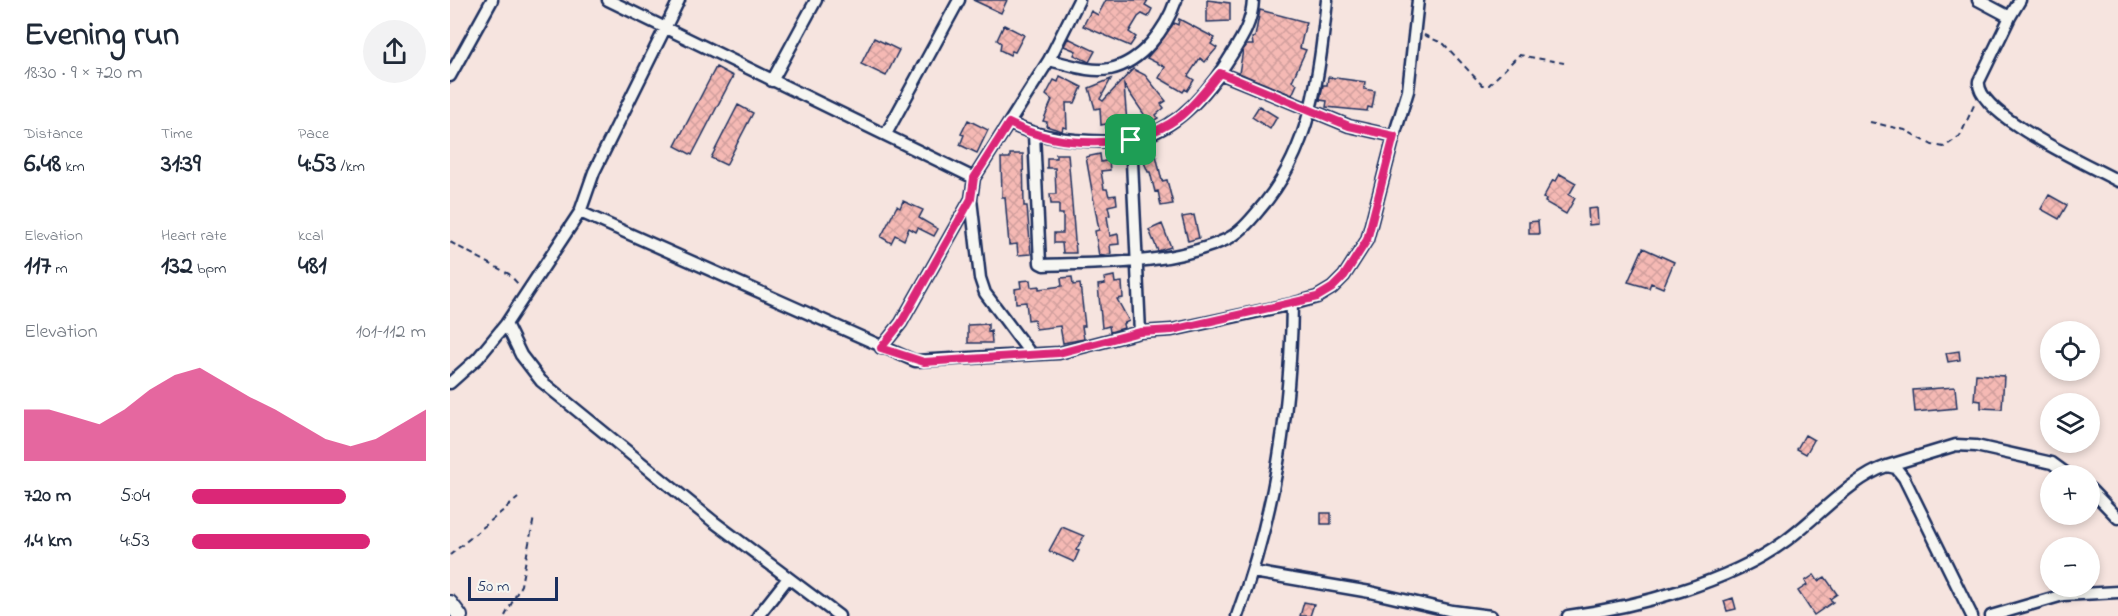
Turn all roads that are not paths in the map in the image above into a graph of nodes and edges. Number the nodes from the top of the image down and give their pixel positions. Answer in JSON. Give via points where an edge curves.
{"nodes":[{"id":1,"x":492,"y":0,"type":"edge"},
{"id":2,"x":608,"y":0,"type":"edge"},
{"id":3,"x":679,"y":0,"type":"edge"},
{"id":4,"x":816,"y":0,"type":"edge"},
{"id":5,"x":959,"y":0,"type":"edge"},
{"id":6,"x":1079,"y":0,"type":"edge"},
{"id":7,"x":1176,"y":0,"type":"edge"},
{"id":8,"x":1253,"y":0,"type":"edge"},
{"id":9,"x":1327,"y":0,"type":"edge"},
{"id":10,"x":1418,"y":0,"type":"edge"},
{"id":11,"x":1978,"y":0,"type":"edge"},
{"id":12,"x":2020,"y":0,"type":"edge"},
{"id":13,"x":2010,"y":17,"type":"junction"},
{"id":14,"x":664,"y":29,"type":"junction"},
{"id":15,"x":1049,"y":60,"type":"junction"},
{"id":16,"x":1220,"y":73,"type":"junction"},
{"id":17,"x":450,"y":76,"type":"edge"},
{"id":18,"x":772,"y":81,"type":"junction"},
{"id":19,"x":1311,"y":111,"type":"junction"},
{"id":20,"x":1009,"y":123,"type":"junction"},
{"id":21,"x":886,"y":134,"type":"junction"},
{"id":22,"x":1034,"y":134,"type":"junction"},
{"id":23,"x":1394,"y":136,"type":"junction"},
{"id":24,"x":1131,"y":140,"type":"junction"},
{"id":25,"x":974,"y":178,"type":"junction"},
{"id":26,"x":2118,"y":181,"type":"edge"},
{"id":27,"x":971,"y":199,"type":"junction"},
{"id":28,"x":580,"y":212,"type":"junction"},
{"id":29,"x":1136,"y":262,"type":"junction"},
{"id":30,"x":1293,"y":304,"type":"junction"},
{"id":31,"x":506,"y":324,"type":"junction"},
{"id":32,"x":1140,"y":332,"type":"junction"},
{"id":33,"x":881,"y":348,"type":"junction"},
{"id":34,"x":1030,"y":353,"type":"junction"},
{"id":35,"x":450,"y":383,"type":"edge"},
{"id":36,"x":2051,"y":465,"type":"edge"},
{"id":37,"x":1887,"y":466,"type":"junction"},
{"id":38,"x":2100,"y":499,"type":"edge"},
{"id":39,"x":2118,"y":518,"type":"edge"},
{"id":40,"x":1253,"y":572,"type":"junction"},
{"id":41,"x":788,"y":578,"type":"junction"},
{"id":42,"x":2118,"y":592,"type":"edge"},
{"id":43,"x":450,"y":603,"type":"edge"},
{"id":44,"x":1620,"y":613,"type":"edge"},
{"id":45,"x":460,"y":616,"type":"edge"},
{"id":46,"x":758,"y":616,"type":"edge"},
{"id":47,"x":839,"y":616,"type":"edge"},
{"id":48,"x":1237,"y":616,"type":"edge"},
{"id":49,"x":1491,"y":616,"type":"edge"},
{"id":50,"x":1568,"y":616,"type":"edge"},
{"id":51,"x":1972,"y":616,"type":"edge"},
{"id":52,"x":1990,"y":616,"type":"edge"}],
"edges":[{"from":1,"to":17,"type":"street"},
{"from":2,"to":14,"type":"street"},
{"from":3,"to":14,"type":"street"},
{"from":4,"to":18,"type":"street"},
{"from":5,"to":21,"type":"street"},
{"from":6,"to":15,"type":"street"},
{"from":7,"to":15,"type":"street","via":[[1156,39],[1130,60],[1110,69]]},
{"from":8,"to":16,"type":"street","via":[[1247,31]]},
{"from":9,"to":19,"type":"street"},
{"from":10,"to":23,"type":"street","via":[[1408,91]]},
{"from":11,"to":13,"type":"street"},
{"from":12,"to":13,"type":"street"},
{"from":13,"to":26,"type":"street","via":[[1979,81],[1980,92],[1997,111],[2022,129]]},
{"from":14,"to":18,"type":"street"},
{"from":14,"to":28,"type":"street","via":[[594,172]]},
{"from":15,"to":20,"type":"street"},
{"from":16,"to":19,"type":"street"},
{"from":16,"to":24,"type":"street","via":[[1180,117]]},
{"from":18,"to":21,"type":"street"},
{"from":19,"to":23,"type":"street","via":[[1349,126]]},
{"from":19,"to":29,"type":"street","via":[[1285,178],[1238,231],[1214,244]]},
{"from":20,"to":22,"type":"street"},
{"from":20,"to":25,"type":"street"},
{"from":21,"to":25,"type":"street"},
{"from":22,"to":24,"type":"street","via":[[1088,141]]},
{"from":22,"to":29,"type":"street","via":[[1040,263]]},
{"from":23,"to":30,"type":"street","via":[[1372,228],[1361,251],[1332,288]]},
{"from":24,"to":29,"type":"street"},
{"from":25,"to":27,"type":"street"},
{"from":27,"to":33,"type":"street","via":[[901,323]]},
{"from":27,"to":34,"type":"street","via":[[985,293]]},
{"from":28,"to":31,"type":"street"},
{"from":28,"to":33,"type":"street"},
{"from":29,"to":32,"type":"street"},
{"from":30,"to":32,"type":"street","via":[[1172,330]]},
{"from":30,"to":40,"type":"street","via":[[1286,417]]},
{"from":31,"to":35,"type":"street","via":[[478,358]]},
{"from":31,"to":41,"type":"street","via":[[540,381]]},
{"from":32,"to":34,"type":"street","via":[[1059,353]]},
{"from":33,"to":34,"type":"street","via":[[924,362]]},
{"from":36,"to":37,"type":"street","via":[[1976,446],[1956,445]]},
{"from":37,"to":44,"type":"street","via":[[1860,481],[1782,544],[1731,572]]},
{"from":37,"to":51,"type":"street","via":[[1896,468],[1904,478]]},
{"from":38,"to":39,"type":"street"},
{"from":40,"to":48,"type":"street"},
{"from":40,"to":49,"type":"street"},
{"from":41,"to":46,"type":"street"},
{"from":41,"to":47,"type":"street"},
{"from":42,"to":52,"type":"street","via":[[2063,595]]},
{"from":43,"to":45,"type":"street"},
{"from":44,"to":50,"type":"street"}]}
